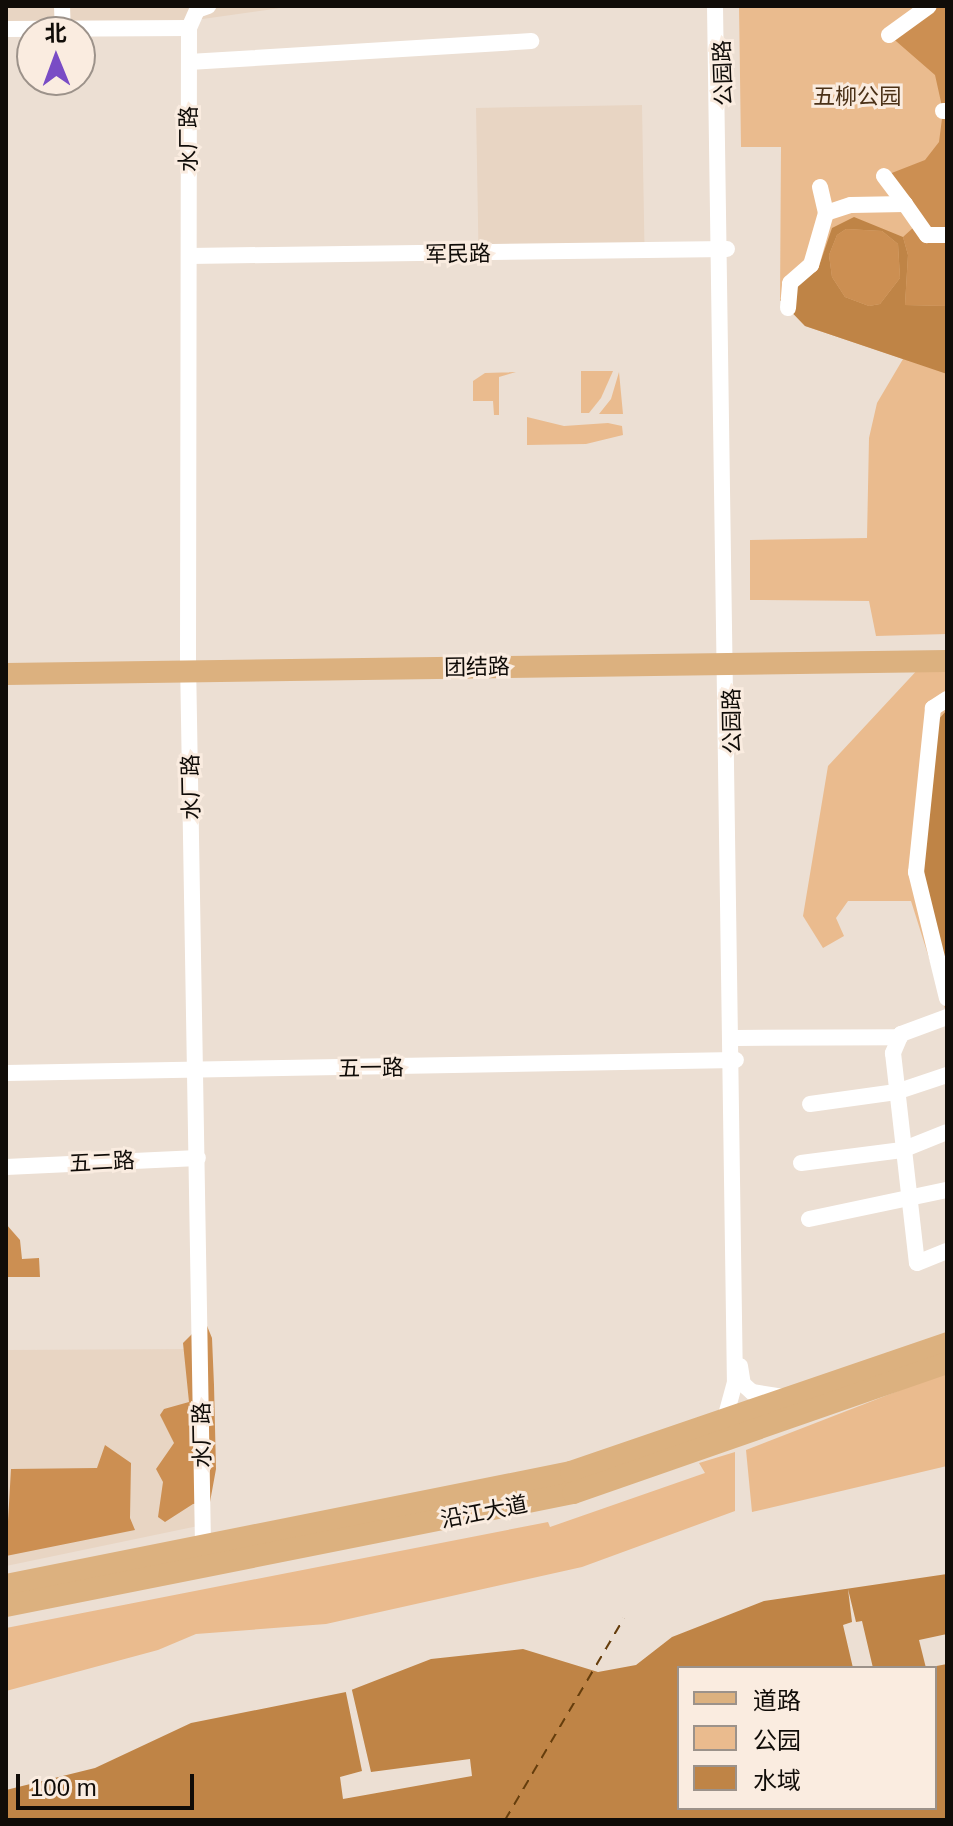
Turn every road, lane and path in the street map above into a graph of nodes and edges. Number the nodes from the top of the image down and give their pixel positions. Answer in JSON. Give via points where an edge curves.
{"nodes":[{"id":1,"x":208,"y":6,"type":"edge"},
{"id":2,"x":718,"y":6,"type":"edge"},
{"id":3,"x":929,"y":6,"type":"edge"},
{"id":4,"x":189,"y":28,"type":"junction"},
{"id":5,"x":96,"y":29,"type":"edge"},
{"id":6,"x":889,"y":35,"type":"dead end"},
{"id":7,"x":531,"y":41,"type":"dead end"},
{"id":8,"x":189,"y":62,"type":"junction"},
{"id":9,"x":884,"y":176,"type":"dead end"},
{"id":10,"x":820,"y":187,"type":"dead end"},
{"id":11,"x":905,"y":204,"type":"junction"},
{"id":12,"x":826,"y":213,"type":"junction"},
{"id":13,"x":947,"y":235,"type":"edge"},
{"id":14,"x":724,"y":249,"type":"junction"},
{"id":15,"x":189,"y":256,"type":"junction"},
{"id":16,"x":788,"y":308,"type":"dead end"},
{"id":17,"x":947,"y":650,"type":"edge"},
{"id":18,"x":727,"y":658,"type":"junction"},
{"id":19,"x":6,"y":661,"type":"edge"},
{"id":20,"x":947,"y":661,"type":"edge"},
{"id":21,"x":188,"y":666,"type":"junction"},
{"id":22,"x":6,"y":674,"type":"edge"},
{"id":23,"x":947,"y":699,"type":"edge"},
{"id":24,"x":947,"y":998,"type":"edge"},
{"id":25,"x":947,"y":1017,"type":"edge"},
{"id":26,"x":900,"y":1037,"type":"junction"},
{"id":27,"x":736,"y":1038,"type":"junction"},
{"id":28,"x":733,"y":1060,"type":"junction"},
{"id":29,"x":197,"y":1071,"type":"junction"},
{"id":30,"x":6,"y":1073,"type":"edge"},
{"id":31,"x":947,"y":1075,"type":"edge"},
{"id":32,"x":896,"y":1092,"type":"junction"},
{"id":33,"x":810,"y":1104,"type":"dead end"},
{"id":34,"x":947,"y":1132,"type":"edge"},
{"id":35,"x":902,"y":1150,"type":"junction"},
{"id":36,"x":198,"y":1158,"type":"junction"},
{"id":37,"x":801,"y":1163,"type":"dead end"},
{"id":38,"x":6,"y":1167,"type":"edge"},
{"id":39,"x":947,"y":1190,"type":"edge"},
{"id":40,"x":907,"y":1202,"type":"junction"},
{"id":41,"x":809,"y":1219,"type":"dead end"},
{"id":42,"x":947,"y":1251,"type":"edge"},
{"id":43,"x":947,"y":1343,"type":"edge"},
{"id":44,"x":947,"y":1363,"type":"edge"},
{"id":45,"x":792,"y":1396,"type":"junction"},
{"id":46,"x":727,"y":1419,"type":"junction"},
{"id":47,"x":705,"y":1447,"type":"junction"},
{"id":48,"x":203,"y":1546,"type":"junction"},
{"id":49,"x":6,"y":1585,"type":"edge"},
{"id":50,"x":6,"y":1606,"type":"edge"}],
"edges":[{"from":1,"to":4,"type":"street","via":[[197,10]]},
{"from":2,"to":14,"type":"street","name":"公园路"},
{"from":3,"to":6,"type":"street"},
{"from":4,"to":5,"type":"street"},
{"from":4,"to":8,"type":"street","name":"水厂路"},
{"from":7,"to":8,"type":"street"},
{"from":8,"to":15,"type":"street","name":"水厂路"},
{"from":9,"to":11,"type":"street"},
{"from":10,"to":12,"type":"street"},
{"from":11,"to":12,"type":"street","via":[[851,205]]},
{"from":11,"to":13,"type":"street","via":[[927,235]]},
{"from":12,"to":16,"type":"street","via":[[811,265],[790,283]]},
{"from":14,"to":15,"type":"street","name":"军民路"},
{"from":14,"to":18,"type":"street","name":"公园路"},
{"from":15,"to":21,"type":"street","name":"水厂路"},
{"from":17,"to":18,"type":"main road","name":"团结路"},
{"from":18,"to":20,"type":"main road","name":"团结路"},
{"from":18,"to":21,"type":"main road","name":"团结路"},
{"from":18,"to":27,"type":"street","name":"公园路"},
{"from":18,"to":28,"type":"street"},
{"from":19,"to":21,"type":"main road","name":"团结路"},
{"from":21,"to":22,"type":"main road","name":"团结路"},
{"from":21,"to":29,"type":"street","name":"水厂路"},
{"from":23,"to":24,"type":"street","via":[[933,708],[916,872]]},
{"from":25,"to":26,"type":"street"},
{"from":26,"to":27,"type":"street"},
{"from":26,"to":32,"type":"street","via":[[893,1053]]},
{"from":27,"to":28,"type":"street","name":"公园路"},
{"from":28,"to":29,"type":"street","name":"五一路"},
{"from":28,"to":45,"type":"street","name":"公园路","via":[[740,1373],[752,1392]]},
{"from":28,"to":46,"type":"street","via":[[735,1382]]},
{"from":29,"to":30,"type":"street","name":"五一路"},
{"from":29,"to":36,"type":"street","name":"水厂路"},
{"from":31,"to":32,"type":"street"},
{"from":32,"to":33,"type":"street"},
{"from":32,"to":35,"type":"street"},
{"from":34,"to":35,"type":"street"},
{"from":35,"to":37,"type":"street"},
{"from":35,"to":40,"type":"street"},
{"from":36,"to":38,"type":"street","name":"五二路"},
{"from":36,"to":48,"type":"street","name":"水厂路"},
{"from":39,"to":40,"type":"street"},
{"from":40,"to":41,"type":"street"},
{"from":40,"to":42,"type":"street","via":[[917,1263]]},
{"from":43,"to":45,"type":"main road","name":"沿江大道"},
{"from":44,"to":47,"type":"main road","name":"沿江大道"},
{"from":45,"to":46,"type":"main road","name":"沿江大道"},
{"from":46,"to":47,"type":"street"},
{"from":46,"to":48,"type":"main road","name":"沿江大道","via":[[571,1472]]},
{"from":47,"to":50,"type":"main road","name":"沿江大道","via":[[573,1493]]},
{"from":48,"to":49,"type":"main road","name":"沿江大道"}]}
